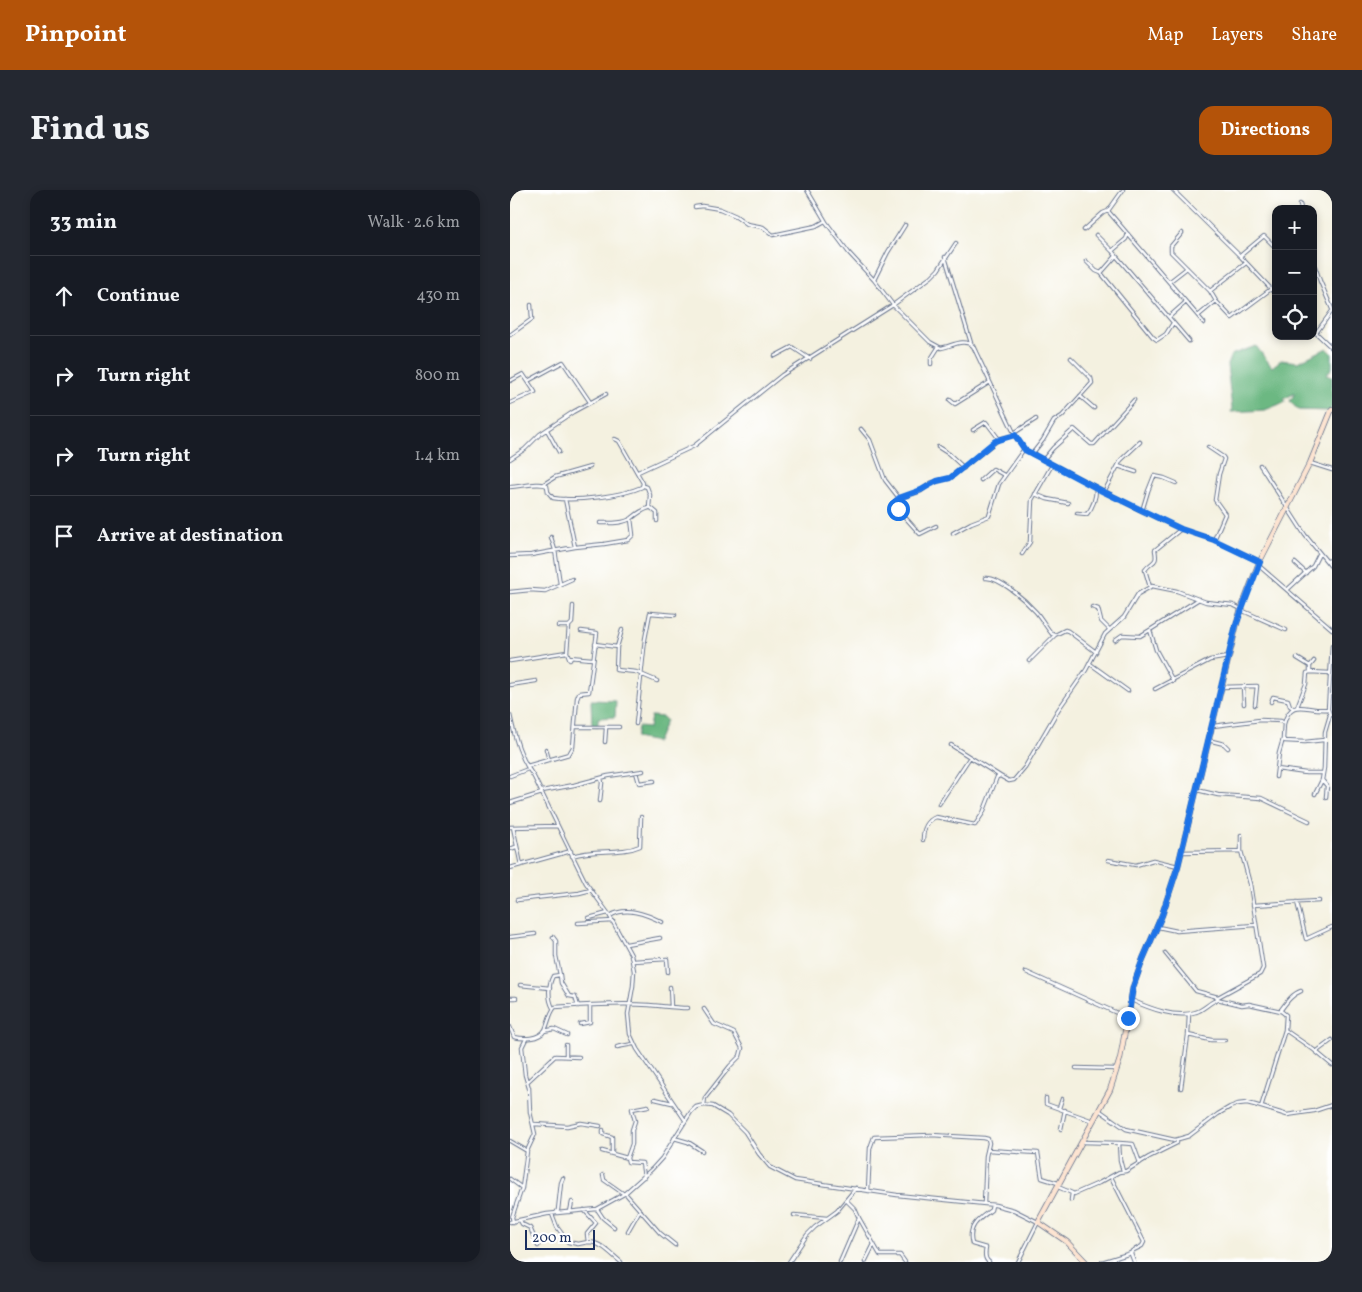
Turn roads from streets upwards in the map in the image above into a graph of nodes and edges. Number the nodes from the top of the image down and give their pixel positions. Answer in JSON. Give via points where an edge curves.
{"nodes":[{"id":1,"x":807,"y":190,"type":"edge"},
{"id":2,"x":1123,"y":190,"type":"edge"},
{"id":3,"x":1173,"y":190,"type":"edge"},
{"id":4,"x":695,"y":207,"type":"dead end"},
{"id":5,"x":1108,"y":211,"type":"junction"},
{"id":6,"x":825,"y":221,"type":"junction"},
{"id":7,"x":905,"y":225,"type":"dead end"},
{"id":8,"x":1084,"y":230,"type":"dead end"},
{"id":9,"x":1182,"y":233,"type":"dead end"},
{"id":10,"x":1128,"y":234,"type":"junction"},
{"id":11,"x":1096,"y":235,"type":"dead end"},
{"id":12,"x":956,"y":243,"type":"dead end"},
{"id":13,"x":1272,"y":244,"type":"edge"},
{"id":14,"x":1112,"y":251,"type":"junction"},
{"id":15,"x":1116,"y":256,"type":"junction"},
{"id":16,"x":1240,"y":256,"type":"junction"},
{"id":17,"x":946,"y":257,"type":"junction"},
{"id":18,"x":1086,"y":261,"type":"dead end"},
{"id":19,"x":1246,"y":263,"type":"junction"},
{"id":20,"x":1187,"y":268,"type":"junction"},
{"id":21,"x":1317,"y":272,"type":"edge"},
{"id":22,"x":1101,"y":273,"type":"junction"},
{"id":23,"x":874,"y":280,"type":"junction"},
{"id":24,"x":1170,"y":282,"type":"junction"},
{"id":25,"x":1271,"y":289,"type":"joint"},
{"id":26,"x":1210,"y":291,"type":"junction"},
{"id":27,"x":1216,"y":301,"type":"junction"},
{"id":28,"x":1186,"y":302,"type":"junction"},
{"id":29,"x":893,"y":305,"type":"junction"},
{"id":30,"x":531,"y":306,"type":"dead end"},
{"id":31,"x":1332,"y":310,"type":"edge"},
{"id":32,"x":1198,"y":316,"type":"junction"},
{"id":33,"x":1169,"y":317,"type":"junction"},
{"id":34,"x":1174,"y":323,"type":"junction"},
{"id":35,"x":1204,"y":323,"type":"dead end"},
{"id":36,"x":1317,"y":329,"type":"edge"},
{"id":37,"x":1317,"y":333,"type":"edge"},
{"id":38,"x":510,"y":335,"type":"edge"},
{"id":39,"x":1189,"y":341,"type":"dead end"},
{"id":40,"x":971,"y":344,"type":"junction"},
{"id":41,"x":938,"y":348,"type":"junction"},
{"id":42,"x":1332,"y":348,"type":"edge"},
{"id":43,"x":775,"y":356,"type":"dead end"},
{"id":44,"x":1071,"y":358,"type":"dead end"},
{"id":45,"x":810,"y":359,"type":"junction"},
{"id":46,"x":931,"y":364,"type":"dead end"},
{"id":47,"x":510,"y":381,"type":"edge"},
{"id":48,"x":528,"y":381,"type":"junction"},
{"id":49,"x":990,"y":382,"type":"junction"},
{"id":50,"x":606,"y":394,"type":"dead end"},
{"id":51,"x":1080,"y":396,"type":"junction"},
{"id":52,"x":950,"y":400,"type":"dead end"},
{"id":53,"x":1134,"y":400,"type":"dead end"},
{"id":54,"x":590,"y":402,"type":"junction"},
{"id":55,"x":510,"y":403,"type":"edge"},
{"id":56,"x":1094,"y":408,"type":"dead end"},
{"id":57,"x":1332,"y":409,"type":"edge"},
{"id":58,"x":1036,"y":419,"type":"dead end"},
{"id":59,"x":861,"y":429,"type":"dead end"},
{"id":60,"x":546,"y":430,"type":"junction"},
{"id":61,"x":972,"y":430,"type":"dead end"},
{"id":62,"x":1015,"y":434,"type":"junction"},
{"id":63,"x":999,"y":438,"type":"junction"},
{"id":64,"x":615,"y":439,"type":"dead end"},
{"id":65,"x":1140,"y":442,"type":"dead end"},
{"id":66,"x":938,"y":447,"type":"dead end"},
{"id":67,"x":1208,"y":447,"type":"dead end"},
{"id":68,"x":1024,"y":449,"type":"junction"},
{"id":69,"x":559,"y":452,"type":"dead end"},
{"id":70,"x":1032,"y":454,"type":"junction"},
{"id":71,"x":510,"y":459,"type":"edge"},
{"id":72,"x":1043,"y":460,"type":"junction"},
{"id":73,"x":1310,"y":463,"type":"junction"},
{"id":74,"x":1052,"y":464,"type":"junction"},
{"id":75,"x":1260,"y":465,"type":"dead end"},
{"id":76,"x":1118,"y":466,"type":"junction"},
{"id":77,"x":590,"y":467,"type":"dead end"},
{"id":78,"x":964,"y":468,"type":"junction"},
{"id":79,"x":1332,"y":470,"type":"edge"},
{"id":80,"x":638,"y":472,"type":"junction"},
{"id":81,"x":1136,"y":472,"type":"dead end"},
{"id":82,"x":1004,"y":475,"type":"junction"},
{"id":83,"x":981,"y":480,"type":"dead end"},
{"id":84,"x":1176,"y":483,"type":"dead end"},
{"id":85,"x":544,"y":484,"type":"junction"},
{"id":86,"x":643,"y":485,"type":"junction"},
{"id":87,"x":510,"y":487,"type":"edge"},
{"id":88,"x":1096,"y":488,"type":"junction"},
{"id":89,"x":1104,"y":492,"type":"junction"},
{"id":90,"x":1035,"y":494,"type":"junction"},
{"id":91,"x":899,"y":498,"type":"junction"},
{"id":92,"x":565,"y":499,"type":"junction"},
{"id":93,"x":1068,"y":503,"type":"dead end"},
{"id":94,"x":1287,"y":506,"type":"junction"},
{"id":95,"x":650,"y":507,"type":"junction"},
{"id":96,"x":1142,"y":511,"type":"junction"},
{"id":97,"x":1077,"y":513,"type":"dead end"},
{"id":98,"x":631,"y":519,"type":"junction"},
{"id":99,"x":657,"y":521,"type":"dead end"},
{"id":100,"x":600,"y":523,"type":"dead end"},
{"id":101,"x":936,"y":526,"type":"dead end"},
{"id":102,"x":1181,"y":529,"type":"junction"},
{"id":103,"x":953,"y":533,"type":"dead end"},
{"id":104,"x":551,"y":536,"type":"dead end"},
{"id":105,"x":1214,"y":540,"type":"junction"},
{"id":106,"x":575,"y":547,"type":"junction"},
{"id":107,"x":555,"y":550,"type":"junction"},
{"id":108,"x":1022,"y":554,"type":"dead end"},
{"id":109,"x":1319,"y":554,"type":"junction"},
{"id":110,"x":510,"y":556,"type":"edge"},
{"id":111,"x":1332,"y":560,"type":"edge"},
{"id":112,"x":1327,"y":561,"type":"junction"},
{"id":113,"x":1259,"y":563,"type":"junction"},
{"id":114,"x":1296,"y":563,"type":"dead end"},
{"id":115,"x":1332,"y":568,"type":"edge"},
{"id":116,"x":1306,"y":573,"type":"junction"},
{"id":117,"x":984,"y":578,"type":"dead end"},
{"id":118,"x":572,"y":579,"type":"dead end"},
{"id":119,"x":560,"y":584,"type":"junction"},
{"id":120,"x":1150,"y":587,"type":"junction"},
{"id":121,"x":1287,"y":590,"type":"junction"},
{"id":122,"x":510,"y":592,"type":"edge"},
{"id":123,"x":1199,"y":599,"type":"junction"},
{"id":124,"x":573,"y":606,"type":"dead end"},
{"id":125,"x":1092,"y":607,"type":"dead end"},
{"id":126,"x":1241,"y":610,"type":"junction"},
{"id":127,"x":675,"y":615,"type":"dead end"},
{"id":128,"x":558,"y":626,"type":"dead end"},
{"id":129,"x":569,"y":626,"type":"junction"},
{"id":130,"x":1109,"y":629,"type":"junction"},
{"id":131,"x":1332,"y":629,"type":"edge"},
{"id":132,"x":622,"y":630,"type":"dead end"},
{"id":133,"x":1150,"y":630,"type":"junction"},
{"id":134,"x":1286,"y":630,"type":"dead end"},
{"id":135,"x":581,"y":631,"type":"dead end"},
{"id":136,"x":1055,"y":636,"type":"junction"},
{"id":137,"x":1115,"y":640,"type":"dead end"},
{"id":138,"x":595,"y":644,"type":"junction"},
{"id":139,"x":1332,"y":646,"type":"edge"},
{"id":140,"x":617,"y":647,"type":"junction"},
{"id":141,"x":567,"y":652,"type":"junction"},
{"id":142,"x":1096,"y":652,"type":"junction"},
{"id":143,"x":1228,"y":657,"type":"junction"},
{"id":144,"x":1296,"y":658,"type":"dead end"},
{"id":145,"x":593,"y":659,"type":"junction"},
{"id":146,"x":510,"y":661,"type":"edge"},
{"id":147,"x":1029,"y":661,"type":"dead end"},
{"id":148,"x":1314,"y":661,"type":"dead end"},
{"id":149,"x":1090,"y":663,"type":"junction"},
{"id":150,"x":1310,"y":666,"type":"junction"},
{"id":151,"x":1310,"y":672,"type":"junction"},
{"id":152,"x":1330,"y":673,"type":"junction"},
{"id":153,"x":642,"y":674,"type":"junction"},
{"id":154,"x":536,"y":681,"type":"dead end"},
{"id":155,"x":657,"y":681,"type":"dead end"},
{"id":156,"x":1173,"y":681,"type":"junction"},
{"id":157,"x":510,"y":685,"type":"edge"},
{"id":158,"x":1221,"y":686,"type":"junction"},
{"id":159,"x":1243,"y":687,"type":"junction"},
{"id":160,"x":1155,"y":689,"type":"dead end"},
{"id":161,"x":1128,"y":691,"type":"dead end"},
{"id":162,"x":1330,"y":699,"type":"junction"},
{"id":163,"x":1271,"y":702,"type":"dead end"},
{"id":164,"x":1244,"y":704,"type":"dead end"},
{"id":165,"x":1255,"y":705,"type":"dead end"},
{"id":166,"x":1332,"y":706,"type":"edge"},
{"id":167,"x":1295,"y":708,"type":"junction"},
{"id":168,"x":1328,"y":709,"type":"junction"},
{"id":169,"x":510,"y":716,"type":"edge"},
{"id":170,"x":1282,"y":722,"type":"junction"},
{"id":171,"x":636,"y":724,"type":"dead end"},
{"id":172,"x":1211,"y":726,"type":"junction"},
{"id":173,"x":576,"y":727,"type":"junction"},
{"id":174,"x":618,"y":727,"type":"dead end"},
{"id":175,"x":606,"y":728,"type":"junction"},
{"id":176,"x":1283,"y":739,"type":"junction"},
{"id":177,"x":1208,"y":740,"type":"junction"},
{"id":178,"x":1324,"y":740,"type":"junction"},
{"id":179,"x":605,"y":742,"type":"dead end"},
{"id":180,"x":516,"y":743,"type":"junction"},
{"id":181,"x":510,"y":744,"type":"edge"},
{"id":182,"x":951,"y":745,"type":"dead end"},
{"id":183,"x":1228,"y":748,"type":"dead end"},
{"id":184,"x":546,"y":749,"type":"dead end"},
{"id":185,"x":970,"y":757,"type":"junction"},
{"id":186,"x":549,"y":760,"type":"junction"},
{"id":187,"x":527,"y":767,"type":"junction"},
{"id":188,"x":1277,"y":769,"type":"junction"},
{"id":189,"x":643,"y":771,"type":"dead end"},
{"id":190,"x":636,"y":772,"type":"junction"},
{"id":191,"x":1323,"y":773,"type":"junction"},
{"id":192,"x":510,"y":776,"type":"edge"},
{"id":193,"x":1000,"y":776,"type":"junction"},
{"id":194,"x":1276,"y":777,"type":"dead end"},
{"id":195,"x":601,"y":778,"type":"junction"},
{"id":196,"x":1322,"y":780,"type":"junction"},
{"id":197,"x":654,"y":781,"type":"dead end"},
{"id":198,"x":1197,"y":790,"type":"junction"},
{"id":199,"x":541,"y":792,"type":"junction"},
{"id":200,"x":1315,"y":794,"type":"dead end"},
{"id":201,"x":1326,"y":798,"type":"dead end"},
{"id":202,"x":600,"y":800,"type":"dead end"},
{"id":203,"x":510,"y":803,"type":"edge"},
{"id":204,"x":939,"y":804,"type":"dead end"},
{"id":205,"x":641,"y":817,"type":"dead end"},
{"id":206,"x":1309,"y":821,"type":"dead end"},
{"id":207,"x":558,"y":826,"type":"junction"},
{"id":208,"x":511,"y":827,"type":"edge"},
{"id":209,"x":1241,"y":835,"type":"dead end"},
{"id":210,"x":923,"y":840,"type":"dead end"},
{"id":211,"x":516,"y":848,"type":"junction"},
{"id":212,"x":510,"y":849,"type":"edge"},
{"id":213,"x":571,"y":851,"type":"junction"},
{"id":214,"x":1241,"y":851,"type":"junction"},
{"id":215,"x":1181,"y":852,"type":"junction"},
{"id":216,"x":572,"y":856,"type":"junction"},
{"id":217,"x":1108,"y":860,"type":"dead end"},
{"id":218,"x":521,"y":865,"type":"junction"},
{"id":219,"x":1178,"y":866,"type":"junction"},
{"id":220,"x":510,"y":868,"type":"edge"},
{"id":221,"x":591,"y":890,"type":"junction"},
{"id":222,"x":517,"y":900,"type":"dead end"},
{"id":223,"x":1319,"y":901,"type":"dead end"},
{"id":224,"x":1297,"y":902,"type":"junction"},
{"id":225,"x":1253,"y":905,"type":"junction"},
{"id":226,"x":609,"y":915,"type":"junction"},
{"id":227,"x":589,"y":918,"type":"dead end"},
{"id":228,"x":612,"y":921,"type":"junction"},
{"id":229,"x":662,"y":922,"type":"dead end"},
{"id":230,"x":578,"y":923,"type":"dead end"},
{"id":231,"x":1256,"y":925,"type":"junction"},
{"id":232,"x":1158,"y":926,"type":"junction"},
{"id":233,"x":1332,"y":927,"type":"edge"},
{"id":234,"x":535,"y":934,"type":"dead end"},
{"id":235,"x":510,"y":937,"type":"edge"},
{"id":236,"x":553,"y":937,"type":"dead end"},
{"id":237,"x":660,"y":938,"type":"dead end"},
{"id":238,"x":626,"y":944,"type":"junction"},
{"id":239,"x":1165,"y":953,"type":"dead end"},
{"id":240,"x":633,"y":961,"type":"junction"},
{"id":241,"x":668,"y":972,"type":"dead end"},
{"id":242,"x":1026,"y":972,"type":"dead end"},
{"id":243,"x":560,"y":975,"type":"junction"},
{"id":244,"x":520,"y":985,"type":"dead end"},
{"id":245,"x":670,"y":987,"type":"dead end"},
{"id":246,"x":550,"y":988,"type":"junction"},
{"id":247,"x":1302,"y":991,"type":"dead end"},
{"id":248,"x":510,"y":998,"type":"edge"},
{"id":249,"x":516,"y":998,"type":"dead end"},
{"id":250,"x":1217,"y":998,"type":"junction"},
{"id":251,"x":1131,"y":1000,"type":"junction"},
{"id":252,"x":590,"y":1005,"type":"junction"},
{"id":253,"x":629,"y":1005,"type":"junction"},
{"id":254,"x":578,"y":1006,"type":"junction"},
{"id":255,"x":553,"y":1008,"type":"junction"},
{"id":256,"x":671,"y":1008,"type":"junction"},
{"id":257,"x":688,"y":1008,"type":"dead end"},
{"id":258,"x":704,"y":1009,"type":"dead end"},
{"id":259,"x":1280,"y":1011,"type":"junction"},
{"id":260,"x":1189,"y":1014,"type":"junction"},
{"id":261,"x":1128,"y":1018,"type":"junction"},
{"id":262,"x":580,"y":1024,"type":"dead end"},
{"id":263,"x":510,"y":1027,"type":"edge"},
{"id":264,"x":1285,"y":1030,"type":"junction"},
{"id":265,"x":544,"y":1031,"type":"junction"},
{"id":266,"x":567,"y":1035,"type":"dead end"},
{"id":267,"x":1188,"y":1035,"type":"junction"},
{"id":268,"x":526,"y":1039,"type":"junction"},
{"id":269,"x":1226,"y":1040,"type":"dead end"},
{"id":270,"x":1332,"y":1040,"type":"edge"},
{"id":271,"x":633,"y":1044,"type":"junction"},
{"id":272,"x":566,"y":1045,"type":"dead end"},
{"id":273,"x":617,"y":1047,"type":"dead end"},
{"id":274,"x":1316,"y":1052,"type":"junction"},
{"id":275,"x":566,"y":1056,"type":"junction"},
{"id":276,"x":579,"y":1057,"type":"dead end"},
{"id":277,"x":1332,"y":1065,"type":"edge"},
{"id":278,"x":1076,"y":1068,"type":"dead end"},
{"id":279,"x":1117,"y":1069,"type":"junction"},
{"id":280,"x":527,"y":1082,"type":"junction"},
{"id":281,"x":1181,"y":1088,"type":"dead end"},
{"id":282,"x":1046,"y":1098,"type":"dead end"},
{"id":283,"x":655,"y":1099,"type":"dead end"},
{"id":284,"x":1062,"y":1099,"type":"dead end"},
{"id":285,"x":672,"y":1103,"type":"junction"},
{"id":286,"x":704,"y":1105,"type":"junction"},
{"id":287,"x":1332,"y":1105,"type":"edge"},
{"id":288,"x":648,"y":1106,"type":"dead end"},
{"id":289,"x":1261,"y":1107,"type":"junction"},
{"id":290,"x":1059,"y":1108,"type":"junction"},
{"id":291,"x":1065,"y":1110,"type":"junction"},
{"id":292,"x":1099,"y":1110,"type":"junction"},
{"id":293,"x":685,"y":1120,"type":"junction"},
{"id":294,"x":1093,"y":1121,"type":"junction"},
{"id":295,"x":534,"y":1124,"type":"junction"},
{"id":296,"x":600,"y":1126,"type":"dead end"},
{"id":297,"x":1061,"y":1129,"type":"dead end"},
{"id":298,"x":603,"y":1130,"type":"dead end"},
{"id":299,"x":674,"y":1138,"type":"junction"},
{"id":300,"x":1177,"y":1140,"type":"junction"},
{"id":301,"x":510,"y":1141,"type":"edge"},
{"id":302,"x":1082,"y":1142,"type":"junction"},
{"id":303,"x":1119,"y":1142,"type":"junction"},
{"id":304,"x":988,"y":1150,"type":"junction"},
{"id":305,"x":527,"y":1151,"type":"junction"},
{"id":306,"x":602,"y":1151,"type":"dead end"},
{"id":307,"x":702,"y":1151,"type":"dead end"},
{"id":308,"x":612,"y":1154,"type":"junction"},
{"id":309,"x":627,"y":1158,"type":"junction"},
{"id":310,"x":1140,"y":1163,"type":"junction"},
{"id":311,"x":1123,"y":1171,"type":"junction"},
{"id":312,"x":602,"y":1175,"type":"dead end"},
{"id":313,"x":644,"y":1177,"type":"junction"},
{"id":314,"x":1111,"y":1177,"type":"junction"},
{"id":315,"x":562,"y":1178,"type":"dead end"},
{"id":316,"x":510,"y":1179,"type":"edge"},
{"id":317,"x":1057,"y":1185,"type":"junction"},
{"id":318,"x":522,"y":1188,"type":"junction"},
{"id":319,"x":856,"y":1188,"type":"junction"},
{"id":320,"x":868,"y":1191,"type":"junction"},
{"id":321,"x":1072,"y":1193,"type":"junction"},
{"id":322,"x":624,"y":1194,"type":"junction"},
{"id":323,"x":1071,"y":1200,"type":"dead end"},
{"id":324,"x":847,"y":1201,"type":"junction"},
{"id":325,"x":572,"y":1202,"type":"dead end"},
{"id":326,"x":984,"y":1204,"type":"junction"},
{"id":327,"x":992,"y":1205,"type":"junction"},
{"id":328,"x":597,"y":1209,"type":"junction"},
{"id":329,"x":584,"y":1210,"type":"junction"},
{"id":330,"x":640,"y":1210,"type":"junction"},
{"id":331,"x":570,"y":1212,"type":"junction"},
{"id":332,"x":554,"y":1213,"type":"junction"},
{"id":333,"x":794,"y":1214,"type":"dead end"},
{"id":334,"x":511,"y":1216,"type":"edge"},
{"id":335,"x":829,"y":1218,"type":"junction"},
{"id":336,"x":859,"y":1218,"type":"junction"},
{"id":337,"x":520,"y":1220,"type":"junction"},
{"id":338,"x":511,"y":1222,"type":"edge"},
{"id":339,"x":1038,"y":1222,"type":"junction"},
{"id":340,"x":614,"y":1227,"type":"dead end"},
{"id":341,"x":628,"y":1230,"type":"dead end"},
{"id":342,"x":588,"y":1242,"type":"junction"},
{"id":343,"x":874,"y":1244,"type":"junction"},
{"id":344,"x":675,"y":1245,"type":"dead end"},
{"id":345,"x":538,"y":1246,"type":"dead end"},
{"id":346,"x":1132,"y":1252,"type":"junction"},
{"id":347,"x":621,"y":1262,"type":"edge"},
{"id":348,"x":789,"y":1262,"type":"edge"},
{"id":349,"x":840,"y":1262,"type":"edge"},
{"id":350,"x":865,"y":1262,"type":"edge"},
{"id":351,"x":904,"y":1262,"type":"edge"},
{"id":352,"x":989,"y":1262,"type":"edge"},
{"id":353,"x":1018,"y":1262,"type":"edge"},
{"id":354,"x":1086,"y":1262,"type":"edge"},
{"id":355,"x":1102,"y":1262,"type":"edge"},
{"id":356,"x":1134,"y":1262,"type":"edge"}],
"edges":[{"from":1,"to":6,"type":"street"},
{"from":2,"to":5,"type":"street"},
{"from":3,"to":16,"type":"street"},
{"from":4,"to":6,"type":"street","via":[[720,209],[747,224],[763,227],[773,236]]},
{"from":5,"to":8,"type":"street"},
{"from":5,"to":10,"type":"street"},
{"from":6,"to":23,"type":"street"},
{"from":7,"to":23,"type":"street"},
{"from":9,"to":20,"type":"street","via":[[1170,249]]},
{"from":10,"to":14,"type":"street"},
{"from":10,"to":24,"type":"street"},
{"from":11,"to":14,"type":"street"},
{"from":12,"to":17,"type":"street"},
{"from":13,"to":16,"type":"street","via":[[1264,236]]},
{"from":14,"to":15,"type":"street"},
{"from":15,"to":22,"type":"street"},
{"from":15,"to":33,"type":"street"},
{"from":16,"to":19,"type":"street"},
{"from":17,"to":29,"type":"street","via":[[931,277]]},
{"from":17,"to":40,"type":"street"},
{"from":18,"to":22,"type":"street"},
{"from":19,"to":25,"type":"street"},
{"from":19,"to":26,"type":"street"},
{"from":20,"to":24,"type":"street"},
{"from":20,"to":26,"type":"street"},
{"from":21,"to":31,"type":"street"},
{"from":22,"to":34,"type":"street","via":[[1153,337],[1158,340]]},
{"from":23,"to":29,"type":"street"},
{"from":24,"to":28,"type":"street"},
{"from":25,"to":27,"type":"street","via":[[1232,318]]},
{"from":26,"to":27,"type":"street"},
{"from":27,"to":32,"type":"street"},
{"from":28,"to":32,"type":"street"},
{"from":28,"to":33,"type":"street"},
{"from":29,"to":41,"type":"street"},
{"from":29,"to":45,"type":"street"},
{"from":30,"to":38,"type":"street","via":[[532,319]]},
{"from":31,"to":36,"type":"street"},
{"from":32,"to":35,"type":"street"},
{"from":33,"to":34,"type":"street"},
{"from":34,"to":39,"type":"street"},
{"from":37,"to":42,"type":"street"},
{"from":40,"to":41,"type":"street","via":[[963,342]]},
{"from":40,"to":49,"type":"street"},
{"from":41,"to":46,"type":"street"},
{"from":43,"to":45,"type":"street","via":[[792,347]]},
{"from":44,"to":51,"type":"street","via":[[1093,380]]},
{"from":45,"to":80,"type":"street","via":[[774,381],[694,446]]},
{"from":47,"to":48,"type":"street","via":[[523,374]]},
{"from":48,"to":54,"type":"street","via":[[563,362]]},
{"from":48,"to":55,"type":"street","via":[[535,392]]},
{"from":49,"to":52,"type":"street","via":[[955,404]]},
{"from":49,"to":62,"type":"street"},
{"from":50,"to":54,"type":"street"},
{"from":51,"to":56,"type":"street"},
{"from":51,"to":70,"type":"street","via":[[1054,421]]},
{"from":53,"to":72,"type":"street","via":[[1094,444],[1074,429]]},
{"from":54,"to":60,"type":"street"},
{"from":57,"to":73,"type":"street"},
{"from":58,"to":62,"type":"street"},
{"from":59,"to":91,"type":"street","via":[[870,440],[885,480]]},
{"from":60,"to":69,"type":"street"},
{"from":60,"to":71,"type":"street"},
{"from":61,"to":63,"type":"street","via":[[988,423]]},
{"from":62,"to":63,"type":"street"},
{"from":62,"to":68,"type":"street"},
{"from":63,"to":78,"type":"street"},
{"from":64,"to":80,"type":"street"},
{"from":65,"to":76,"type":"street"},
{"from":66,"to":78,"type":"street"},
{"from":67,"to":105,"type":"street","via":[[1224,460],[1216,500],[1225,514]]},
{"from":68,"to":70,"type":"street"},
{"from":68,"to":82,"type":"street"},
{"from":70,"to":72,"type":"street"},
{"from":72,"to":74,"type":"street"},
{"from":73,"to":79,"type":"street"},
{"from":73,"to":94,"type":"street"},
{"from":74,"to":88,"type":"street"},
{"from":74,"to":90,"type":"street"},
{"from":75,"to":94,"type":"street"},
{"from":76,"to":81,"type":"street"},
{"from":76,"to":89,"type":"street"},
{"from":77,"to":85,"type":"street","via":[[555,477]]},
{"from":78,"to":91,"type":"street","via":[[950,478]]},
{"from":80,"to":86,"type":"street"},
{"from":82,"to":83,"type":"street","via":[[994,469]]},
{"from":82,"to":103,"type":"street","via":[[989,516]]},
{"from":84,"to":96,"type":"street","via":[[1154,476]]},
{"from":85,"to":87,"type":"street"},
{"from":85,"to":92,"type":"street","via":[[553,498]]},
{"from":86,"to":92,"type":"street","via":[[615,495]]},
{"from":86,"to":95,"type":"street","via":[[650,494]]},
{"from":88,"to":89,"type":"street"},
{"from":88,"to":97,"type":"street","via":[[1094,504],[1089,512]]},
{"from":89,"to":96,"type":"street"},
{"from":90,"to":93,"type":"street"},
{"from":90,"to":108,"type":"street","via":[[1030,542]]},
{"from":91,"to":101,"type":"street","via":[[894,504],[920,534]]},
{"from":92,"to":106,"type":"street"},
{"from":94,"to":109,"type":"street"},
{"from":94,"to":113,"type":"street"},
{"from":95,"to":98,"type":"street"},
{"from":95,"to":99,"type":"street","via":[[657,514]]},
{"from":96,"to":102,"type":"street"},
{"from":98,"to":100,"type":"street"},
{"from":98,"to":106,"type":"street","via":[[633,535],[628,540]]},
{"from":102,"to":105,"type":"street"},
{"from":102,"to":120,"type":"street","via":[[1155,550],[1154,563],[1145,570]]},
{"from":104,"to":107,"type":"street"},
{"from":105,"to":113,"type":"street"},
{"from":106,"to":107,"type":"street"},
{"from":107,"to":110,"type":"street"},
{"from":107,"to":119,"type":"street"},
{"from":109,"to":112,"type":"street"},
{"from":109,"to":116,"type":"street"},
{"from":111,"to":112,"type":"street"},
{"from":112,"to":115,"type":"street"},
{"from":113,"to":121,"type":"street"},
{"from":113,"to":126,"type":"street"},
{"from":114,"to":116,"type":"street"},
{"from":116,"to":121,"type":"street"},
{"from":117,"to":136,"type":"street","via":[[997,580],[1029,604]]},
{"from":118,"to":119,"type":"street"},
{"from":119,"to":122,"type":"street","via":[[545,591]]},
{"from":120,"to":123,"type":"street","via":[[1177,591]]},
{"from":120,"to":130,"type":"street","via":[[1138,594],[1124,617]]},
{"from":121,"to":131,"type":"street"},
{"from":123,"to":126,"type":"street"},
{"from":123,"to":133,"type":"street"},
{"from":124,"to":129,"type":"street"},
{"from":125,"to":130,"type":"street","via":[[1098,609],[1101,621]]},
{"from":126,"to":134,"type":"street"},
{"from":126,"to":143,"type":"street"},
{"from":127,"to":153,"type":"street","via":[[650,613]]},
{"from":128,"to":129,"type":"street"},
{"from":129,"to":141,"type":"street"},
{"from":130,"to":142,"type":"street"},
{"from":132,"to":140,"type":"street"},
{"from":133,"to":137,"type":"street","via":[[1140,636],[1122,635]]},
{"from":133,"to":156,"type":"street","via":[[1156,650]]},
{"from":135,"to":138,"type":"street","via":[[597,633]]},
{"from":136,"to":142,"type":"street","via":[[1068,631]]},
{"from":136,"to":147,"type":"street"},
{"from":138,"to":140,"type":"street"},
{"from":138,"to":145,"type":"street"},
{"from":139,"to":152,"type":"street"},
{"from":140,"to":153,"type":"street","via":[[616,670]]},
{"from":141,"to":145,"type":"street","via":[[570,658]]},
{"from":141,"to":146,"type":"street"},
{"from":142,"to":149,"type":"street"},
{"from":143,"to":156,"type":"street","via":[[1210,660]]},
{"from":143,"to":158,"type":"street"},
{"from":144,"to":150,"type":"street"},
{"from":145,"to":173,"type":"street","via":[[589,692],[579,693],[577,698]]},
{"from":148,"to":150,"type":"street"},
{"from":149,"to":161,"type":"street"},
{"from":149,"to":193,"type":"street","via":[[1025,767],[1014,780]]},
{"from":150,"to":151,"type":"street"},
{"from":151,"to":152,"type":"street"},
{"from":151,"to":167,"type":"street"},
{"from":152,"to":162,"type":"street"},
{"from":153,"to":155,"type":"street"},
{"from":153,"to":171,"type":"street"},
{"from":154,"to":157,"type":"street"},
{"from":156,"to":160,"type":"street"},
{"from":158,"to":159,"type":"street"},
{"from":158,"to":172,"type":"street"},
{"from":159,"to":164,"type":"street"},
{"from":159,"to":165,"type":"street","via":[[1257,686]]},
{"from":162,"to":166,"type":"street"},
{"from":162,"to":168,"type":"street"},
{"from":163,"to":167,"type":"street","via":[[1273,697],[1288,700]]},
{"from":167,"to":168,"type":"street"},
{"from":167,"to":170,"type":"street","via":[[1289,710]]},
{"from":168,"to":178,"type":"street","via":[[1330,715]]},
{"from":169,"to":180,"type":"street"},
{"from":170,"to":172,"type":"street","via":[[1260,720]]},
{"from":170,"to":176,"type":"street"},
{"from":172,"to":177,"type":"street"},
{"from":173,"to":175,"type":"street"},
{"from":173,"to":186,"type":"street","via":[[575,742],[569,754]]},
{"from":174,"to":175,"type":"street"},
{"from":175,"to":179,"type":"street"},
{"from":176,"to":178,"type":"street"},
{"from":176,"to":188,"type":"street"},
{"from":177,"to":183,"type":"street"},
{"from":177,"to":198,"type":"street"},
{"from":178,"to":191,"type":"street"},
{"from":180,"to":181,"type":"street"},
{"from":180,"to":187,"type":"street"},
{"from":182,"to":185,"type":"street"},
{"from":184,"to":186,"type":"street"},
{"from":185,"to":193,"type":"street"},
{"from":185,"to":204,"type":"street"},
{"from":186,"to":187,"type":"street"},
{"from":187,"to":192,"type":"street"},
{"from":187,"to":199,"type":"street"},
{"from":188,"to":191,"type":"street"},
{"from":188,"to":194,"type":"street"},
{"from":189,"to":190,"type":"street"},
{"from":190,"to":195,"type":"street"},
{"from":190,"to":197,"type":"street","via":[[640,783]]},
{"from":191,"to":196,"type":"street"},
{"from":193,"to":210,"type":"street","via":[[975,825],[936,817],[927,824]]},
{"from":195,"to":199,"type":"street"},
{"from":195,"to":202,"type":"street"},
{"from":196,"to":200,"type":"street"},
{"from":196,"to":201,"type":"street","via":[[1327,786]]},
{"from":198,"to":206,"type":"street","via":[[1262,798]]},
{"from":198,"to":215,"type":"street"},
{"from":199,"to":203,"type":"street"},
{"from":199,"to":207,"type":"street"},
{"from":205,"to":216,"type":"street","via":[[640,846],[592,850]]},
{"from":207,"to":208,"type":"street"},
{"from":207,"to":213,"type":"street"},
{"from":208,"to":211,"type":"street"},
{"from":209,"to":214,"type":"street"},
{"from":211,"to":212,"type":"street"},
{"from":211,"to":218,"type":"street"},
{"from":213,"to":216,"type":"street"},
{"from":213,"to":218,"type":"street"},
{"from":214,"to":215,"type":"street"},
{"from":214,"to":225,"type":"street"},
{"from":215,"to":219,"type":"street"},
{"from":216,"to":221,"type":"street"},
{"from":217,"to":219,"type":"street","via":[[1136,865],[1153,860]]},
{"from":218,"to":220,"type":"street"},
{"from":219,"to":232,"type":"street"},
{"from":221,"to":222,"type":"street"},
{"from":221,"to":226,"type":"street"},
{"from":223,"to":224,"type":"street"},
{"from":224,"to":225,"type":"street"},
{"from":224,"to":233,"type":"street","via":[[1306,940]]},
{"from":225,"to":231,"type":"street"},
{"from":226,"to":227,"type":"street"},
{"from":226,"to":228,"type":"street"},
{"from":226,"to":229,"type":"street","via":[[630,911]]},
{"from":228,"to":230,"type":"street"},
{"from":228,"to":238,"type":"street"},
{"from":231,"to":232,"type":"street","via":[[1177,931]]},
{"from":231,"to":250,"type":"street","via":[[1263,968],[1260,974]]},
{"from":232,"to":251,"type":"street","via":[[1143,959]]},
{"from":234,"to":235,"type":"street"},
{"from":236,"to":243,"type":"street"},
{"from":237,"to":238,"type":"street"},
{"from":238,"to":240,"type":"street"},
{"from":239,"to":250,"type":"street","via":[[1196,991]]},
{"from":240,"to":241,"type":"street","via":[[667,960]]},
{"from":240,"to":253,"type":"street","via":[[634,980]]},
{"from":242,"to":261,"type":"street"},
{"from":243,"to":246,"type":"street","via":[[551,978]]},
{"from":243,"to":254,"type":"street","via":[[565,991],[576,997]]},
{"from":244,"to":246,"type":"street"},
{"from":245,"to":256,"type":"street"},
{"from":246,"to":255,"type":"street"},
{"from":247,"to":259,"type":"street","via":[[1289,999]]},
{"from":248,"to":249,"type":"street"},
{"from":250,"to":259,"type":"street","via":[[1242,1006],[1248,1004]]},
{"from":250,"to":260,"type":"street"},
{"from":251,"to":260,"type":"street","via":[[1170,1012]]},
{"from":251,"to":261,"type":"street"},
{"from":252,"to":253,"type":"street"},
{"from":252,"to":254,"type":"street"},
{"from":252,"to":262,"type":"street","via":[[590,1022]]},
{"from":253,"to":256,"type":"street"},
{"from":253,"to":271,"type":"street","via":[[628,1028]]},
{"from":254,"to":255,"type":"street"},
{"from":255,"to":265,"type":"street"},
{"from":256,"to":257,"type":"street"},
{"from":258,"to":286,"type":"street","via":[[714,1024],[734,1032],[742,1048],[740,1056],[705,1098]]},
{"from":259,"to":264,"type":"street","via":[[1286,1015]]},
{"from":260,"to":267,"type":"street"},
{"from":261,"to":279,"type":"street"},
{"from":263,"to":268,"type":"street","via":[[514,1037]]},
{"from":264,"to":274,"type":"street"},
{"from":264,"to":289,"type":"street"},
{"from":265,"to":266,"type":"street","via":[[554,1029]]},
{"from":265,"to":268,"type":"street"},
{"from":267,"to":269,"type":"street"},
{"from":267,"to":281,"type":"street"},
{"from":268,"to":280,"type":"street","via":[[522,1047]]},
{"from":270,"to":274,"type":"street"},
{"from":271,"to":273,"type":"street"},
{"from":271,"to":285,"type":"street"},
{"from":272,"to":275,"type":"street"},
{"from":274,"to":277,"type":"street"},
{"from":275,"to":276,"type":"street"},
{"from":275,"to":280,"type":"street","via":[[555,1056]]},
{"from":278,"to":279,"type":"street"},
{"from":279,"to":292,"type":"street"},
{"from":280,"to":295,"type":"street"},
{"from":282,"to":290,"type":"street","via":[[1046,1104]]},
{"from":283,"to":285,"type":"street"},
{"from":284,"to":290,"type":"street"},
{"from":285,"to":293,"type":"street"},
{"from":286,"to":293,"type":"street","via":[[696,1107]]},
{"from":286,"to":319,"type":"street","via":[[713,1106],[735,1121],[777,1172],[795,1180]]},
{"from":287,"to":289,"type":"street","via":[[1287,1115]]},
{"from":288,"to":309,"type":"street","via":[[632,1109],[635,1121]]},
{"from":289,"to":300,"type":"street","via":[[1247,1103],[1230,1107],[1189,1136]]},
{"from":290,"to":291,"type":"street"},
{"from":291,"to":294,"type":"street"},
{"from":291,"to":297,"type":"street"},
{"from":292,"to":294,"type":"street"},
{"from":292,"to":300,"type":"street","via":[[1131,1131]]},
{"from":293,"to":299,"type":"street"},
{"from":294,"to":302,"type":"street"},
{"from":295,"to":296,"type":"street"},
{"from":295,"to":305,"type":"street","via":[[535,1134]]},
{"from":298,"to":308,"type":"street","via":[[603,1134],[612,1137]]},
{"from":299,"to":307,"type":"street"},
{"from":299,"to":313,"type":"street","via":[[662,1158]]},
{"from":300,"to":310,"type":"street","via":[[1172,1147]]},
{"from":301,"to":305,"type":"street"},
{"from":302,"to":303,"type":"street"},
{"from":302,"to":317,"type":"street"},
{"from":303,"to":310,"type":"street","via":[[1133,1144]]},
{"from":303,"to":311,"type":"street"},
{"from":304,"to":317,"type":"street","via":[[1038,1153],[1042,1178]]},
{"from":304,"to":320,"type":"street","via":[[988,1139],[984,1138],[874,1137],[870,1148]]},
{"from":304,"to":326,"type":"street"},
{"from":305,"to":318,"type":"street"},
{"from":306,"to":308,"type":"street"},
{"from":308,"to":309,"type":"street"},
{"from":309,"to":313,"type":"street","via":[[628,1162],[642,1163]]},
{"from":310,"to":311,"type":"street"},
{"from":311,"to":314,"type":"street"},
{"from":312,"to":322,"type":"street"},
{"from":313,"to":322,"type":"street"},
{"from":314,"to":321,"type":"street"},
{"from":314,"to":346,"type":"street","via":[[1144,1242]]},
{"from":315,"to":332,"type":"street","via":[[558,1210]]},
{"from":316,"to":318,"type":"street"},
{"from":317,"to":321,"type":"street"},
{"from":317,"to":339,"type":"street"},
{"from":318,"to":334,"type":"street"},
{"from":319,"to":320,"type":"street"},
{"from":319,"to":324,"type":"street"},
{"from":320,"to":326,"type":"street"},
{"from":321,"to":323,"type":"street"},
{"from":322,"to":328,"type":"street"},
{"from":322,"to":330,"type":"street"},
{"from":324,"to":335,"type":"street"},
{"from":324,"to":336,"type":"street"},
{"from":325,"to":331,"type":"street"},
{"from":326,"to":327,"type":"street"},
{"from":327,"to":339,"type":"street","via":[[1014,1210]]},
{"from":327,"to":352,"type":"street","via":[[991,1210],[975,1222],[970,1240],[972,1244],[986,1248],[984,1253]]},
{"from":328,"to":329,"type":"street"},
{"from":328,"to":340,"type":"street"},
{"from":329,"to":331,"type":"street"},
{"from":329,"to":342,"type":"street","via":[[596,1222],[587,1234]]},
{"from":330,"to":341,"type":"street"},
{"from":330,"to":344,"type":"street"},
{"from":331,"to":332,"type":"street"},
{"from":332,"to":337,"type":"street"},
{"from":332,"to":342,"type":"street","via":[[557,1227],[568,1242]]},
{"from":333,"to":335,"type":"street"},
{"from":334,"to":338,"type":"street"},
{"from":335,"to":348,"type":"street","via":[[807,1235]]},
{"from":336,"to":343,"type":"street"},
{"from":336,"to":349,"type":"street"},
{"from":337,"to":338,"type":"street"},
{"from":337,"to":345,"type":"street","via":[[530,1228]]},
{"from":339,"to":353,"type":"street"},
{"from":339,"to":354,"type":"street","via":[[1067,1242]]},
{"from":342,"to":347,"type":"street","via":[[601,1245]]},
{"from":343,"to":350,"type":"street"},
{"from":343,"to":351,"type":"street","via":[[881,1256],[900,1255]]},
{"from":346,"to":355,"type":"street"},
{"from":346,"to":356,"type":"street"}]}
